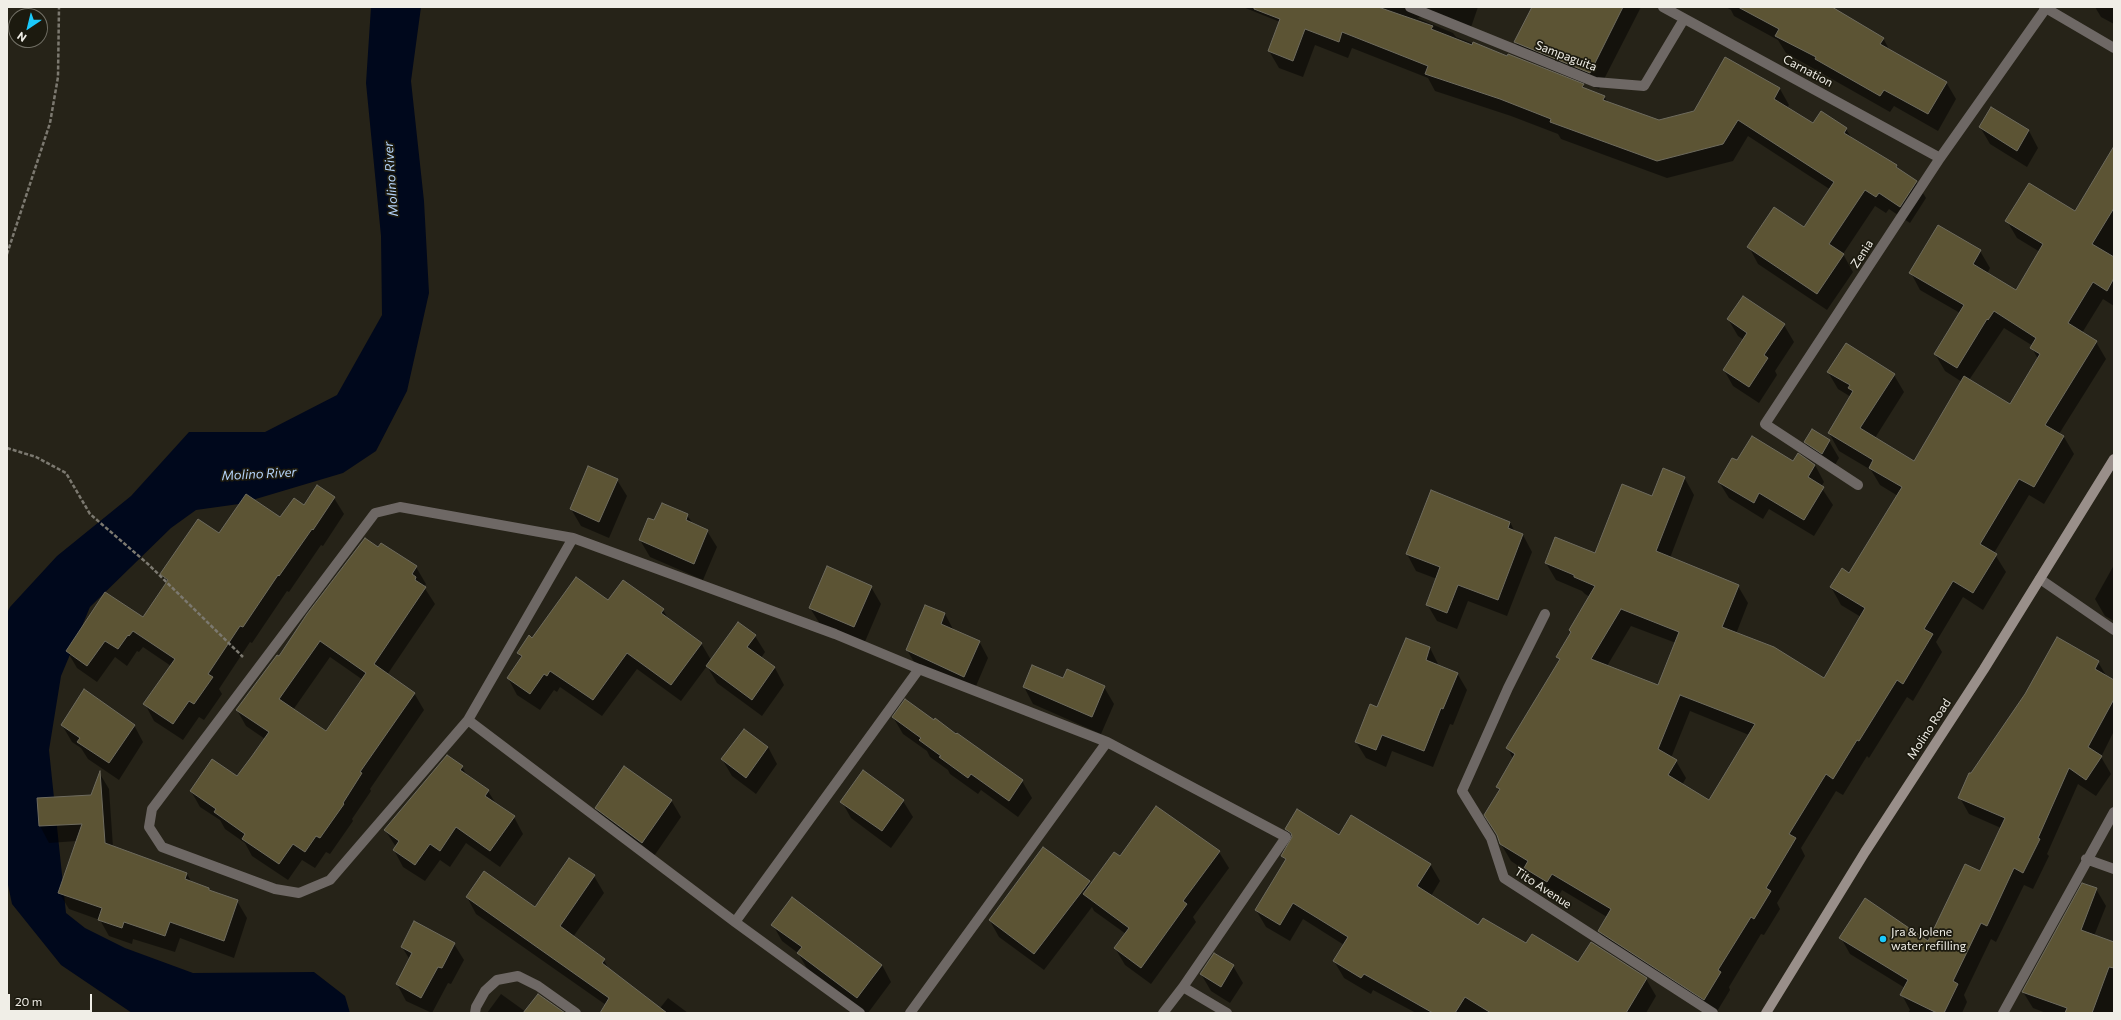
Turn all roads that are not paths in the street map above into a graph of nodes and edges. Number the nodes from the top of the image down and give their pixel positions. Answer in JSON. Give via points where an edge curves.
{"nodes":[{"id":1,"x":1410,"y":7,"type":"edge"},
{"id":2,"x":1663,"y":7,"type":"edge"},
{"id":3,"x":2045,"y":8,"type":"edge"},
{"id":4,"x":1684,"y":19,"type":"junction"},
{"id":5,"x":2114,"y":48,"type":"edge"},
{"id":6,"x":1940,"y":158,"type":"junction"},
{"id":7,"x":2114,"y":459,"type":"edge"},
{"id":8,"x":1858,"y":485,"type":"dead end"},
{"id":9,"x":573,"y":538,"type":"junction"},
{"id":10,"x":2040,"y":579,"type":"junction"},
{"id":11,"x":1545,"y":614,"type":"dead end"},
{"id":12,"x":2114,"y":630,"type":"edge"},
{"id":13,"x":919,"y":669,"type":"junction"},
{"id":14,"x":468,"y":720,"type":"junction"},
{"id":15,"x":1107,"y":742,"type":"junction"},
{"id":16,"x":2114,"y":812,"type":"edge"},
{"id":17,"x":2086,"y":859,"type":"junction"},
{"id":18,"x":2114,"y":869,"type":"edge"},
{"id":19,"x":735,"y":922,"type":"junction"},
{"id":20,"x":1183,"y":987,"type":"junction"},
{"id":21,"x":475,"y":1013,"type":"edge"},
{"id":22,"x":576,"y":1013,"type":"edge"},
{"id":23,"x":860,"y":1013,"type":"edge"},
{"id":24,"x":910,"y":1013,"type":"edge"},
{"id":25,"x":1163,"y":1013,"type":"edge"},
{"id":26,"x":1227,"y":1013,"type":"edge"},
{"id":27,"x":1713,"y":1013,"type":"edge"},
{"id":28,"x":1766,"y":1013,"type":"edge"},
{"id":29,"x":2003,"y":1013,"type":"edge"}],
"edges":[{"from":1,"to":4,"type":"street","name":"Sampaguita","via":[[1595,82],[1644,86]]},
{"from":2,"to":4,"type":"street","name":"Carnation"},
{"from":3,"to":5,"type":"street"},
{"from":3,"to":6,"type":"street","name":"Zenia"},
{"from":4,"to":6,"type":"street","name":"Carnation"},
{"from":6,"to":8,"type":"street","name":"Zenia","via":[[1765,424]]},
{"from":7,"to":10,"type":"main road","name":"Molino Road"},
{"from":9,"to":13,"type":"street","via":[[835,634]]},
{"from":9,"to":14,"type":"street"},
{"from":9,"to":14,"type":"street","via":[[400,507],[375,513],[152,809],[149,827],[162,847],[275,889],[299,893],[330,880]]},
{"from":10,"to":12,"type":"street"},
{"from":10,"to":28,"type":"main road","name":"Molino Road","via":[[1865,852]]},
{"from":11,"to":27,"type":"street","name":"Tito Avenue","via":[[1508,688],[1462,791],[1491,838],[1504,878]]},
{"from":13,"to":15,"type":"street"},
{"from":13,"to":19,"type":"street"},
{"from":14,"to":19,"type":"street"},
{"from":15,"to":20,"type":"street","via":[[1286,837]]},
{"from":15,"to":24,"type":"street"},
{"from":16,"to":17,"type":"street"},
{"from":17,"to":18,"type":"street"},
{"from":17,"to":29,"type":"street"},
{"from":19,"to":23,"type":"street"},
{"from":20,"to":25,"type":"street"},
{"from":20,"to":26,"type":"street"},
{"from":21,"to":22,"type":"street","via":[[485,991],[497,980],[518,976],[538,986]]}]}
